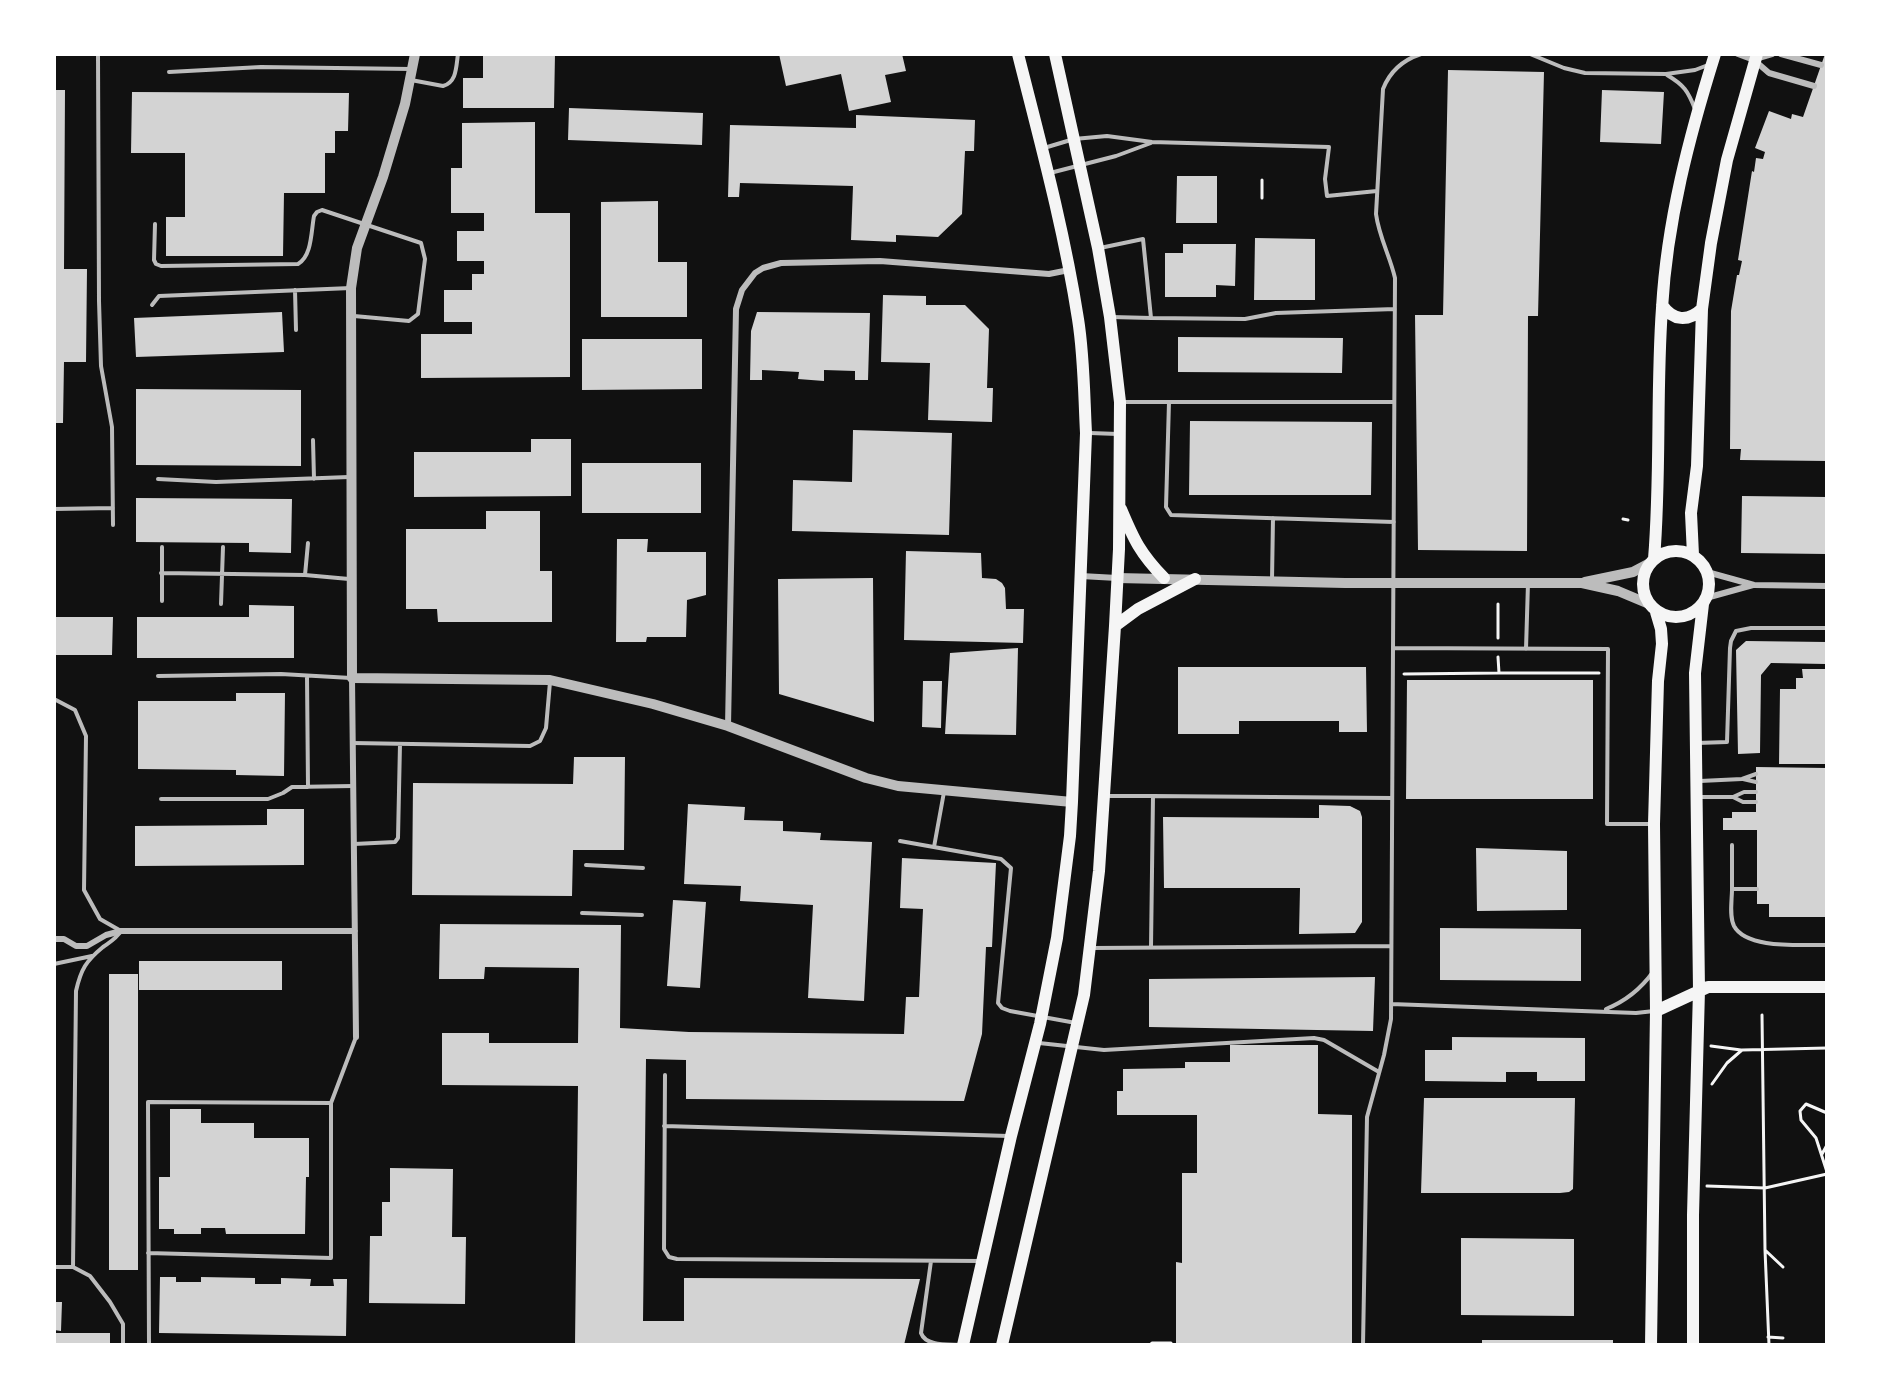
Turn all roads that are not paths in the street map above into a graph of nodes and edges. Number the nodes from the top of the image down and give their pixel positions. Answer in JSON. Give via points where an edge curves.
{"nodes":[{"id":1,"x":98,"y":54,"type":"edge"},
{"id":2,"x":415,"y":54,"type":"edge"},
{"id":3,"x":458,"y":54,"type":"edge"},
{"id":4,"x":1018,"y":54,"type":"edge"},
{"id":5,"x":1055,"y":54,"type":"edge"},
{"id":6,"x":1421,"y":54,"type":"edge"},
{"id":7,"x":1530,"y":54,"type":"edge"},
{"id":8,"x":1738,"y":54,"type":"edge"},
{"id":9,"x":1772,"y":54,"type":"edge"},
{"id":10,"x":1781,"y":54,"type":"edge"},
{"id":11,"x":1756,"y":57,"type":"edge"},
{"id":12,"x":1713,"y":59,"type":"edge"},
{"id":13,"x":1821,"y":65,"type":"dead end"},
{"id":14,"x":169,"y":72,"type":"dead end"},
{"id":15,"x":411,"y":74,"type":"junction"},
{"id":16,"x":1666,"y":74,"type":"junction"},
{"id":17,"x":1814,"y":86,"type":"dead end"},
{"id":18,"x":1697,"y":113,"type":"junction"},
{"id":19,"x":1074,"y":138,"type":"junction"},
{"id":20,"x":1152,"y":142,"type":"junction"},
{"id":21,"x":1042,"y":149,"type":"junction"},
{"id":22,"x":1081,"y":165,"type":"junction"},
{"id":23,"x":1047,"y":174,"type":"junction"},
{"id":24,"x":1377,"y":191,"type":"junction"},
{"id":25,"x":155,"y":224,"type":"dead end"},
{"id":26,"x":366,"y":224,"type":"junction"},
{"id":27,"x":1098,"y":248,"type":"junction"},
{"id":28,"x":1070,"y":270,"type":"junction"},
{"id":29,"x":351,"y":288,"type":"junction"},
{"id":30,"x":295,"y":290,"type":"junction"},
{"id":31,"x":152,"y":305,"type":"dead end"},
{"id":32,"x":1662,"y":305,"type":"junction"},
{"id":33,"x":1395,"y":309,"type":"junction"},
{"id":34,"x":1702,"y":309,"type":"junction"},
{"id":35,"x":350,"y":315,"type":"junction"},
{"id":36,"x":1110,"y":317,"type":"junction"},
{"id":37,"x":1151,"y":318,"type":"junction"},
{"id":38,"x":296,"y":330,"type":"dead end"},
{"id":39,"x":1120,"y":402,"type":"junction"},
{"id":40,"x":1169,"y":402,"type":"junction"},
{"id":41,"x":1394,"y":402,"type":"junction"},
{"id":42,"x":1086,"y":433,"type":"junction"},
{"id":43,"x":1120,"y":434,"type":"junction"},
{"id":44,"x":313,"y":440,"type":"dead end"},
{"id":45,"x":350,"y":477,"type":"junction"},
{"id":46,"x":158,"y":479,"type":"dead end"},
{"id":47,"x":314,"y":479,"type":"junction"},
{"id":48,"x":1119,"y":505,"type":"junction"},
{"id":49,"x":113,"y":508,"type":"junction"},
{"id":50,"x":54,"y":509,"type":"edge"},
{"id":51,"x":1273,"y":518,"type":"junction"},
{"id":52,"x":1394,"y":522,"type":"junction"},
{"id":53,"x":112,"y":525,"type":"dead end"},
{"id":54,"x":308,"y":543,"type":"dead end"},
{"id":55,"x":222,"y":547,"type":"dead end"},
{"id":56,"x":162,"y":548,"type":"dead end"},
{"id":57,"x":1693,"y":555,"type":"junction"},
{"id":58,"x":1652,"y":561,"type":"junction"},
{"id":59,"x":1707,"y":572,"type":"junction"},
{"id":60,"x":161,"y":573,"type":"junction"},
{"id":61,"x":222,"y":574,"type":"junction"},
{"id":62,"x":305,"y":575,"type":"junction"},
{"id":63,"x":1080,"y":576,"type":"junction"},
{"id":64,"x":1117,"y":578,"type":"junction"},
{"id":65,"x":1164,"y":578,"type":"junction"},
{"id":66,"x":1195,"y":579,"type":"junction"},
{"id":67,"x":351,"y":580,"type":"junction"},
{"id":68,"x":1272,"y":581,"type":"junction"},
{"id":69,"x":1394,"y":583,"type":"junction"},
{"id":70,"x":1528,"y":583,"type":"junction"},
{"id":71,"x":1582,"y":583,"type":"junction"},
{"id":72,"x":1754,"y":585,"type":"junction"},
{"id":73,"x":1827,"y":586,"type":"edge"},
{"id":74,"x":162,"y":601,"type":"dead end"},
{"id":75,"x":1705,"y":601,"type":"junction"},
{"id":76,"x":221,"y":604,"type":"dead end"},
{"id":77,"x":1652,"y":608,"type":"junction"},
{"id":78,"x":1116,"y":626,"type":"junction"},
{"id":79,"x":1827,"y":628,"type":"edge"},
{"id":80,"x":1394,"y":648,"type":"junction"},
{"id":81,"x":1526,"y":649,"type":"junction"},
{"id":82,"x":158,"y":676,"type":"dead end"},
{"id":83,"x":306,"y":676,"type":"junction"},
{"id":84,"x":352,"y":678,"type":"junction"},
{"id":85,"x":550,"y":680,"type":"junction"},
{"id":86,"x":54,"y":699,"type":"edge"},
{"id":87,"x":728,"y":726,"type":"junction"},
{"id":88,"x":353,"y":743,"type":"junction"},
{"id":89,"x":1696,"y":743,"type":"junction"},
{"id":90,"x":400,"y":744,"type":"junction"},
{"id":91,"x":1756,"y":774,"type":"dead end"},
{"id":92,"x":1742,"y":779,"type":"junction"},
{"id":93,"x":1696,"y":781,"type":"junction"},
{"id":94,"x":1756,"y":782,"type":"dead end"},
{"id":95,"x":353,"y":786,"type":"junction"},
{"id":96,"x":308,"y":787,"type":"junction"},
{"id":97,"x":944,"y":792,"type":"junction"},
{"id":98,"x":1756,"y":792,"type":"dead end"},
{"id":99,"x":1105,"y":796,"type":"junction"},
{"id":100,"x":1153,"y":796,"type":"junction"},
{"id":101,"x":1696,"y":796,"type":"junction"},
{"id":102,"x":1733,"y":797,"type":"junction"},
{"id":103,"x":1392,"y":798,"type":"junction"},
{"id":104,"x":161,"y":799,"type":"dead end"},
{"id":105,"x":1072,"y":802,"type":"junction"},
{"id":106,"x":1756,"y":802,"type":"dead end"},
{"id":107,"x":1654,"y":824,"type":"junction"},
{"id":108,"x":900,"y":841,"type":"dead end"},
{"id":109,"x":354,"y":844,"type":"junction"},
{"id":110,"x":1732,"y":845,"type":"dead end"},
{"id":111,"x":934,"y":847,"type":"junction"},
{"id":112,"x":586,"y":865,"type":"dead end"},
{"id":113,"x":643,"y":868,"type":"dead end"},
{"id":114,"x":1732,"y":889,"type":"junction"},
{"id":115,"x":1757,"y":889,"type":"dead end"},
{"id":116,"x":582,"y":913,"type":"dead end"},
{"id":117,"x":642,"y":915,"type":"dead end"},
{"id":118,"x":121,"y":931,"type":"junction"},
{"id":119,"x":355,"y":931,"type":"junction"},
{"id":120,"x":54,"y":939,"type":"edge"},
{"id":121,"x":1827,"y":945,"type":"edge"},
{"id":122,"x":1391,"y":946,"type":"junction"},
{"id":123,"x":1151,"y":947,"type":"junction"},
{"id":124,"x":1091,"y":948,"type":"junction"},
{"id":125,"x":93,"y":956,"type":"junction"},
{"id":126,"x":54,"y":964,"type":"edge"},
{"id":127,"x":1655,"y":968,"type":"junction"},
{"id":128,"x":1827,"y":987,"type":"edge"},
{"id":129,"x":1699,"y":990,"type":"junction"},
{"id":130,"x":1391,"y":1004,"type":"junction"},
{"id":131,"x":1602,"y":1011,"type":"junction"},
{"id":132,"x":1656,"y":1011,"type":"junction"},
{"id":133,"x":1042,"y":1017,"type":"junction"},
{"id":134,"x":1077,"y":1023,"type":"junction"},
{"id":135,"x":356,"y":1036,"type":"joint"},
{"id":136,"x":1035,"y":1042,"type":"junction"},
{"id":137,"x":1071,"y":1047,"type":"junction"},
{"id":138,"x":1379,"y":1072,"type":"junction"},
{"id":139,"x":665,"y":1075,"type":"dead end"},
{"id":140,"x":331,"y":1103,"type":"junction"},
{"id":141,"x":664,"y":1126,"type":"junction"},
{"id":142,"x":1011,"y":1136,"type":"junction"},
{"id":143,"x":148,"y":1253,"type":"junction"},
{"id":144,"x":931,"y":1261,"type":"junction"},
{"id":145,"x":982,"y":1261,"type":"junction"},
{"id":146,"x":54,"y":1267,"type":"edge"},
{"id":147,"x":73,"y":1267,"type":"junction"},
{"id":148,"x":123,"y":1345,"type":"edge"},
{"id":149,"x":149,"y":1345,"type":"edge"},
{"id":150,"x":963,"y":1345,"type":"edge"},
{"id":151,"x":1002,"y":1345,"type":"edge"},
{"id":152,"x":1363,"y":1345,"type":"edge"},
{"id":153,"x":1652,"y":1345,"type":"edge"},
{"id":154,"x":1693,"y":1345,"type":"edge"}],
"edges":[{"from":1,"to":49,"type":"lane","via":[[100,344],[112,427]]},
{"from":2,"to":15,"type":"street"},
{"from":3,"to":15,"type":"lane","via":[[454,78],[447,86]]},
{"from":4,"to":21,"type":"main road"},
{"from":5,"to":19,"type":"main road"},
{"from":6,"to":24,"type":"lane","via":[[1398,67],[1383,88]]},
{"from":7,"to":16,"type":"lane","via":[[1585,73]]},
{"from":8,"to":11,"type":"street"},
{"from":9,"to":11,"type":"street"},
{"from":10,"to":13,"type":"street"},
{"from":11,"to":17,"type":"street","via":[[1769,73]]},
{"from":11,"to":34,"type":"main road","via":[[1727,160]]},
{"from":12,"to":16,"type":"lane","via":[[1695,70]]},
{"from":12,"to":18,"type":"main road"},
{"from":14,"to":15,"type":"lane","via":[[261,67]]},
{"from":15,"to":26,"type":"street","via":[[393,146]]},
{"from":16,"to":18,"type":"lane","via":[[1688,91]]},
{"from":18,"to":32,"type":"main road","via":[[1677,192]]},
{"from":19,"to":20,"type":"lane","via":[[1107,136]]},
{"from":19,"to":21,"type":"lane"},
{"from":19,"to":22,"type":"main road"},
{"from":20,"to":22,"type":"lane"},
{"from":20,"to":24,"type":"lane","via":[[1329,147],[1327,196]]},
{"from":21,"to":23,"type":"main road"},
{"from":22,"to":23,"type":"lane"},
{"from":22,"to":27,"type":"main road"},
{"from":23,"to":28,"type":"main road"},
{"from":24,"to":33,"type":"lane","via":[[1378,230],[1395,278]]},
{"from":25,"to":26,"type":"lane","via":[[156,264],[188,266],[298,264],[307,255],[314,216],[322,210]]},
{"from":26,"to":29,"type":"street","via":[[357,249]]},
{"from":26,"to":35,"type":"lane","via":[[421,243],[425,259],[418,314],[409,321]]},
{"from":27,"to":36,"type":"main road"},
{"from":27,"to":37,"type":"lane","via":[[1143,239]]},
{"from":28,"to":42,"type":"main road"},
{"from":28,"to":87,"type":"street","via":[[1049,274],[880,261],[781,263],[762,268],[747,281],[736,309]]},
{"from":29,"to":30,"type":"lane"},
{"from":29,"to":35,"type":"street"},
{"from":30,"to":31,"type":"lane","via":[[159,296]]},
{"from":30,"to":38,"type":"lane"},
{"from":32,"to":34,"type":"main road","via":[[1677,318],[1696,315]]},
{"from":32,"to":58,"type":"main road"},
{"from":33,"to":37,"type":"lane","via":[[1276,313],[1220,320]]},
{"from":33,"to":41,"type":"lane"},
{"from":34,"to":57,"type":"main road","via":[[1697,466],[1691,513]]},
{"from":35,"to":45,"type":"street"},
{"from":36,"to":37,"type":"lane"},
{"from":36,"to":39,"type":"main road"},
{"from":39,"to":40,"type":"lane"},
{"from":39,"to":43,"type":"main road"},
{"from":40,"to":41,"type":"lane"},
{"from":40,"to":51,"type":"lane","via":[[1169,513]]},
{"from":41,"to":52,"type":"lane"},
{"from":42,"to":43,"type":"lane"},
{"from":42,"to":63,"type":"main road"},
{"from":43,"to":48,"type":"main road"},
{"from":44,"to":47,"type":"lane"},
{"from":45,"to":47,"type":"lane"},
{"from":45,"to":67,"type":"street"},
{"from":46,"to":47,"type":"lane"},
{"from":48,"to":64,"type":"main road"},
{"from":48,"to":65,"type":"main road","via":[[1138,548]]},
{"from":49,"to":50,"type":"lane"},
{"from":49,"to":53,"type":"lane"},
{"from":51,"to":52,"type":"lane"},
{"from":51,"to":68,"type":"lane"},
{"from":52,"to":69,"type":"lane"},
{"from":54,"to":62,"type":"lane"},
{"from":55,"to":61,"type":"lane"},
{"from":56,"to":60,"type":"lane"},
{"from":57,"to":58,"type":"main road","via":[[1673,551]]},
{"from":57,"to":59,"type":"main road"},
{"from":58,"to":71,"type":"street","via":[[1632,572]]},
{"from":58,"to":77,"type":"main road","via":[[1642,584]]},
{"from":59,"to":72,"type":"street"},
{"from":59,"to":75,"type":"main road","via":[[1709,590]]},
{"from":60,"to":61,"type":"lane"},
{"from":60,"to":74,"type":"lane"},
{"from":61,"to":62,"type":"lane"},
{"from":61,"to":76,"type":"lane"},
{"from":62,"to":67,"type":"lane"},
{"from":63,"to":64,"type":"street"},
{"from":63,"to":105,"type":"main road"},
{"from":64,"to":65,"type":"street"},
{"from":64,"to":78,"type":"main road"},
{"from":65,"to":66,"type":"street"},
{"from":66,"to":68,"type":"street"},
{"from":66,"to":78,"type":"main road","via":[[1138,609]]},
{"from":67,"to":84,"type":"street"},
{"from":68,"to":69,"type":"street"},
{"from":69,"to":70,"type":"street"},
{"from":69,"to":80,"type":"lane"},
{"from":70,"to":71,"type":"street"},
{"from":70,"to":81,"type":"lane"},
{"from":71,"to":77,"type":"street","via":[[1618,591]]},
{"from":72,"to":73,"type":"street"},
{"from":72,"to":75,"type":"street"},
{"from":75,"to":77,"type":"main road","via":[[1696,612],[1676,618]]},
{"from":75,"to":89,"type":"main road","via":[[1695,673]]},
{"from":77,"to":107,"type":"main road","via":[[1661,629],[1662,644]]},
{"from":78,"to":99,"type":"main road"},
{"from":79,"to":89,"type":"lane","via":[[1736,631],[1730,648],[1727,742]]},
{"from":80,"to":81,"type":"lane"},
{"from":80,"to":103,"type":"lane"},
{"from":81,"to":107,"type":"lane","via":[[1608,649],[1607,824]]},
{"from":82,"to":83,"type":"lane"},
{"from":83,"to":84,"type":"lane"},
{"from":83,"to":96,"type":"lane"},
{"from":84,"to":85,"type":"street"},
{"from":84,"to":88,"type":"street"},
{"from":85,"to":87,"type":"street"},
{"from":85,"to":90,"type":"lane","via":[[546,729],[540,741],[530,746]]},
{"from":86,"to":118,"type":"lane","via":[[75,710],[86,736],[84,890],[100,919]]},
{"from":87,"to":97,"type":"street","via":[[866,778]]},
{"from":88,"to":90,"type":"lane"},
{"from":88,"to":95,"type":"street"},
{"from":89,"to":93,"type":"main road"},
{"from":90,"to":109,"type":"lane","via":[[398,838],[382,844]]},
{"from":91,"to":92,"type":"lane"},
{"from":92,"to":93,"type":"lane"},
{"from":92,"to":94,"type":"lane"},
{"from":93,"to":101,"type":"main road"},
{"from":95,"to":96,"type":"lane"},
{"from":95,"to":109,"type":"street"},
{"from":96,"to":104,"type":"lane","via":[[292,787],[268,799]]},
{"from":97,"to":105,"type":"street"},
{"from":97,"to":111,"type":"lane"},
{"from":98,"to":102,"type":"lane"},
{"from":99,"to":100,"type":"lane"},
{"from":99,"to":124,"type":"main road"},
{"from":100,"to":103,"type":"lane"},
{"from":100,"to":123,"type":"lane"},
{"from":101,"to":102,"type":"lane"},
{"from":101,"to":129,"type":"main road"},
{"from":102,"to":106,"type":"lane"},
{"from":103,"to":122,"type":"lane"},
{"from":105,"to":133,"type":"main road","via":[[1057,938]]},
{"from":107,"to":127,"type":"main road"},
{"from":108,"to":111,"type":"lane"},
{"from":109,"to":119,"type":"street"},
{"from":110,"to":114,"type":"lane"},
{"from":111,"to":133,"type":"lane","via":[[1001,859],[1011,868],[998,1003],[1010,1011]]},
{"from":112,"to":113,"type":"lane"},
{"from":114,"to":115,"type":"lane"},
{"from":114,"to":121,"type":"lane","via":[[1733,923],[1743,936],[1762,943]]},
{"from":116,"to":117,"type":"lane"},
{"from":118,"to":119,"type":"street"},
{"from":118,"to":120,"type":"street","via":[[87,946]]},
{"from":118,"to":125,"type":"lane"},
{"from":119,"to":135,"type":"street"},
{"from":122,"to":123,"type":"lane"},
{"from":122,"to":130,"type":"lane"},
{"from":123,"to":124,"type":"lane"},
{"from":124,"to":134,"type":"main road"},
{"from":125,"to":126,"type":"lane"},
{"from":125,"to":147,"type":"lane","via":[[81,969],[76,991]]},
{"from":127,"to":131,"type":"lane","via":[[1642,987]]},
{"from":127,"to":132,"type":"main road"},
{"from":128,"to":129,"type":"main road"},
{"from":129,"to":132,"type":"main road"},
{"from":129,"to":154,"type":"main road"},
{"from":130,"to":131,"type":"lane"},
{"from":130,"to":138,"type":"lane"},
{"from":131,"to":132,"type":"lane"},
{"from":132,"to":153,"type":"main road"},
{"from":133,"to":134,"type":"lane"},
{"from":133,"to":136,"type":"main road"},
{"from":134,"to":137,"type":"main road"},
{"from":135,"to":140,"type":"lane"},
{"from":136,"to":137,"type":"lane"},
{"from":136,"to":142,"type":"main road"},
{"from":137,"to":138,"type":"lane","via":[[1104,1050],[1314,1038]]},
{"from":137,"to":151,"type":"main road"},
{"from":138,"to":152,"type":"lane","via":[[1366,1117]]},
{"from":139,"to":141,"type":"lane"},
{"from":140,"to":143,"type":"lane","via":[[148,1102]]},
{"from":140,"to":143,"type":"lane","via":[[331,1258]]},
{"from":141,"to":142,"type":"lane"},
{"from":141,"to":144,"type":"lane","via":[[664,1250],[669,1257]]},
{"from":142,"to":145,"type":"main road"},
{"from":143,"to":149,"type":"lane"},
{"from":144,"to":145,"type":"lane"},
{"from":144,"to":150,"type":"lane","via":[[921,1333],[929,1342]]},
{"from":145,"to":150,"type":"main road"},
{"from":146,"to":147,"type":"lane"},
{"from":147,"to":148,"type":"lane","via":[[90,1276],[110,1302],[123,1324]]}]}
